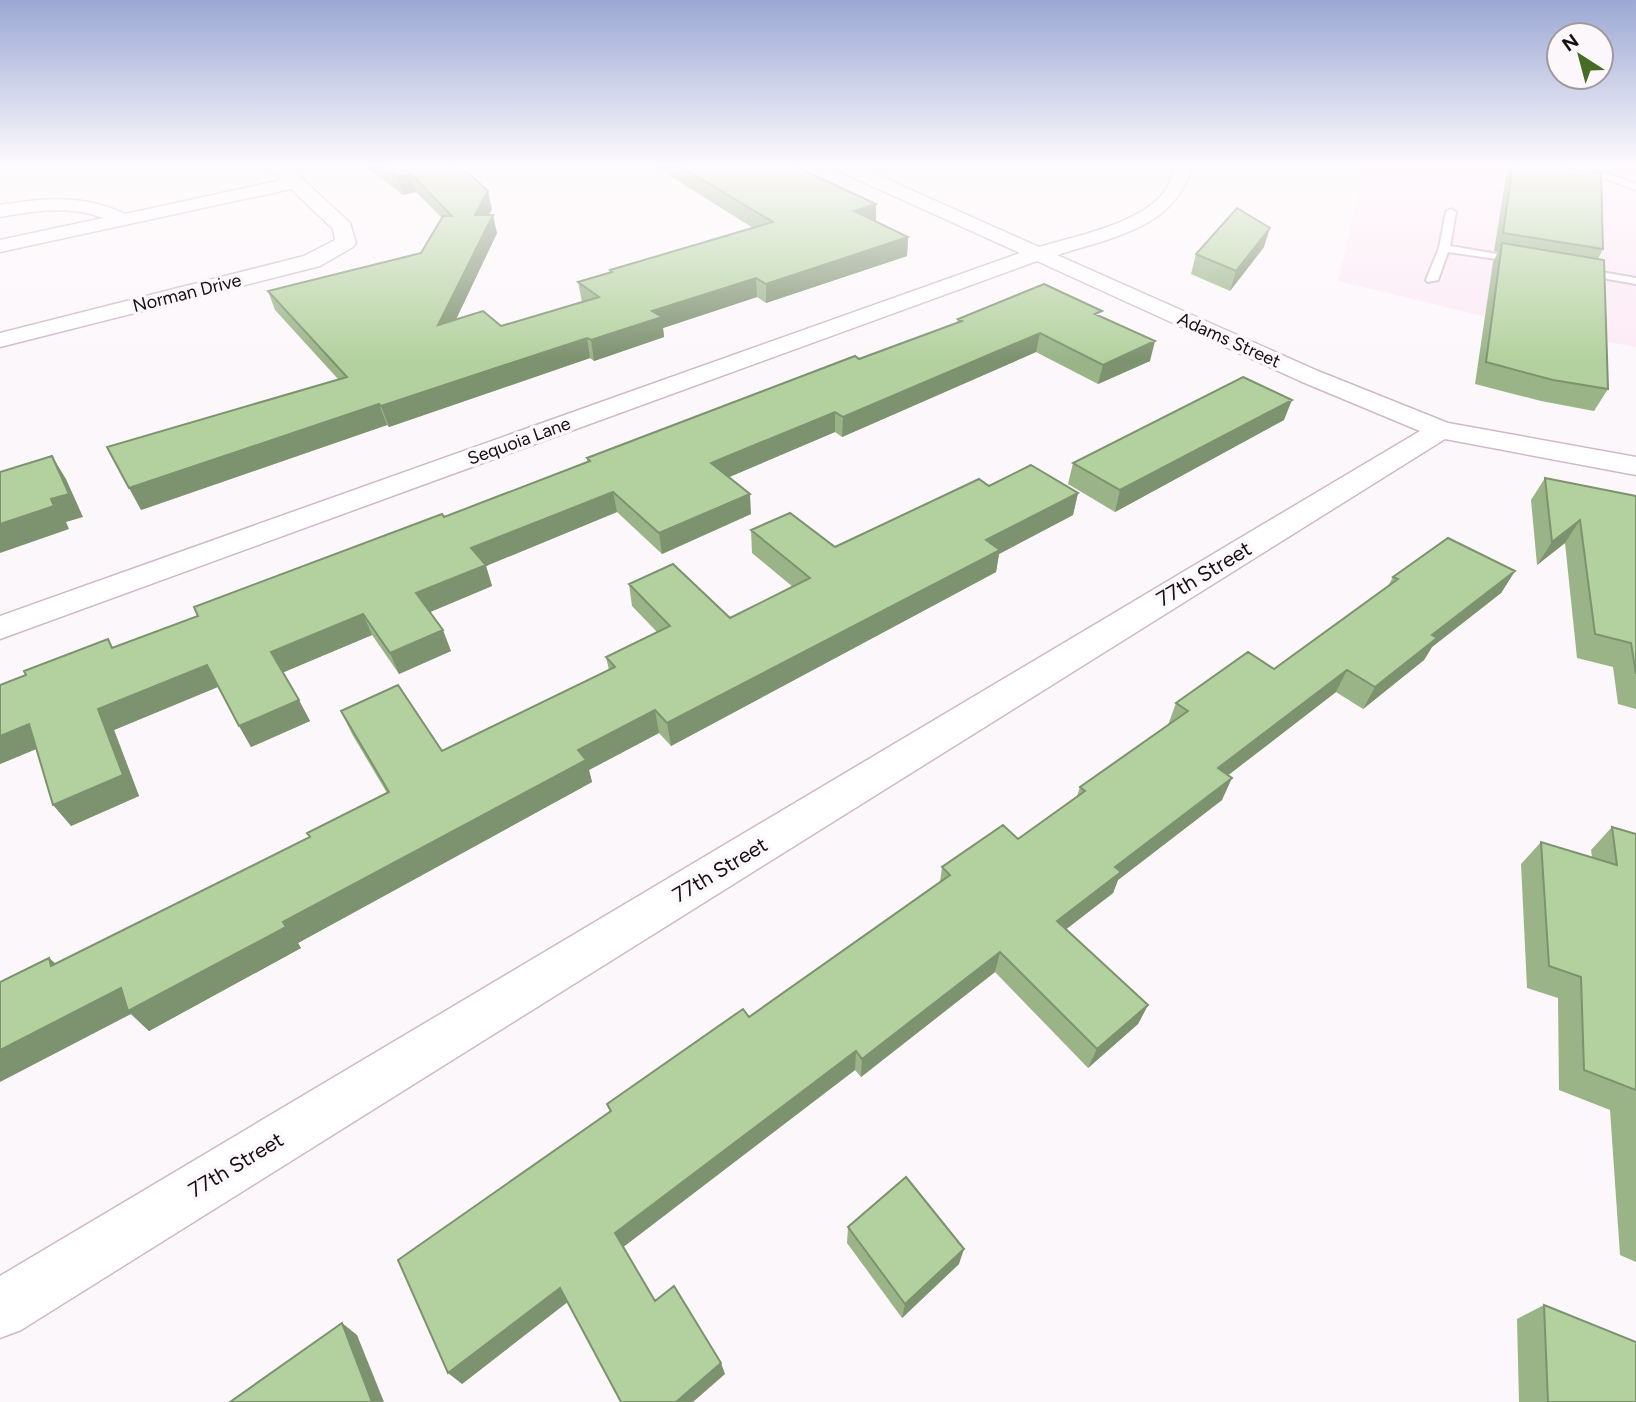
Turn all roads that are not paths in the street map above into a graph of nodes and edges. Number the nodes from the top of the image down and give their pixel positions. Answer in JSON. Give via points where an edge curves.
{"nodes":[{"id":1,"x":78,"y":229,"type":"edge"},
{"id":2,"x":343,"y":229,"type":"edge"},
{"id":3,"x":983,"y":229,"type":"edge"},
{"id":4,"x":1113,"y":229,"type":"edge"},
{"id":5,"x":1448,"y":229,"type":"edge"},
{"id":6,"x":0,"y":246,"type":"edge"},
{"id":7,"x":1444,"y":248,"type":"junction"},
{"id":8,"x":1038,"y":254,"type":"junction"},
{"id":9,"x":1540,"y":265,"type":"edge"},
{"id":10,"x":1567,"y":269,"type":"edge"},
{"id":11,"x":1433,"y":280,"type":"dead end"},
{"id":12,"x":1636,"y":281,"type":"edge"},
{"id":13,"x":0,"y":340,"type":"edge"},
{"id":14,"x":1441,"y":430,"type":"junction"},
{"id":15,"x":1636,"y":466,"type":"edge"},
{"id":16,"x":0,"y":628,"type":"edge"},
{"id":17,"x":0,"y":1309,"type":"edge"}],
"edges":[{"from":1,"to":6,"type":"street"},
{"from":2,"to":13,"type":"street","name":"Norman Drive","via":[[346,243],[312,261]]},
{"from":3,"to":8,"type":"street","name":"Adams Street"},
{"from":4,"to":8,"type":"street","name":"Sequoia Lane"},
{"from":5,"to":7,"type":"lane"},
{"from":7,"to":9,"type":"lane"},
{"from":7,"to":11,"type":"lane"},
{"from":8,"to":14,"type":"street","name":"Adams Street","via":[[1297,371]]},
{"from":8,"to":16,"type":"street","name":"Sequoia Lane"},
{"from":10,"to":12,"type":"lane"},
{"from":14,"to":15,"type":"street","name":"Adams Street"},
{"from":14,"to":17,"type":"street","name":"77th Street"}]}
